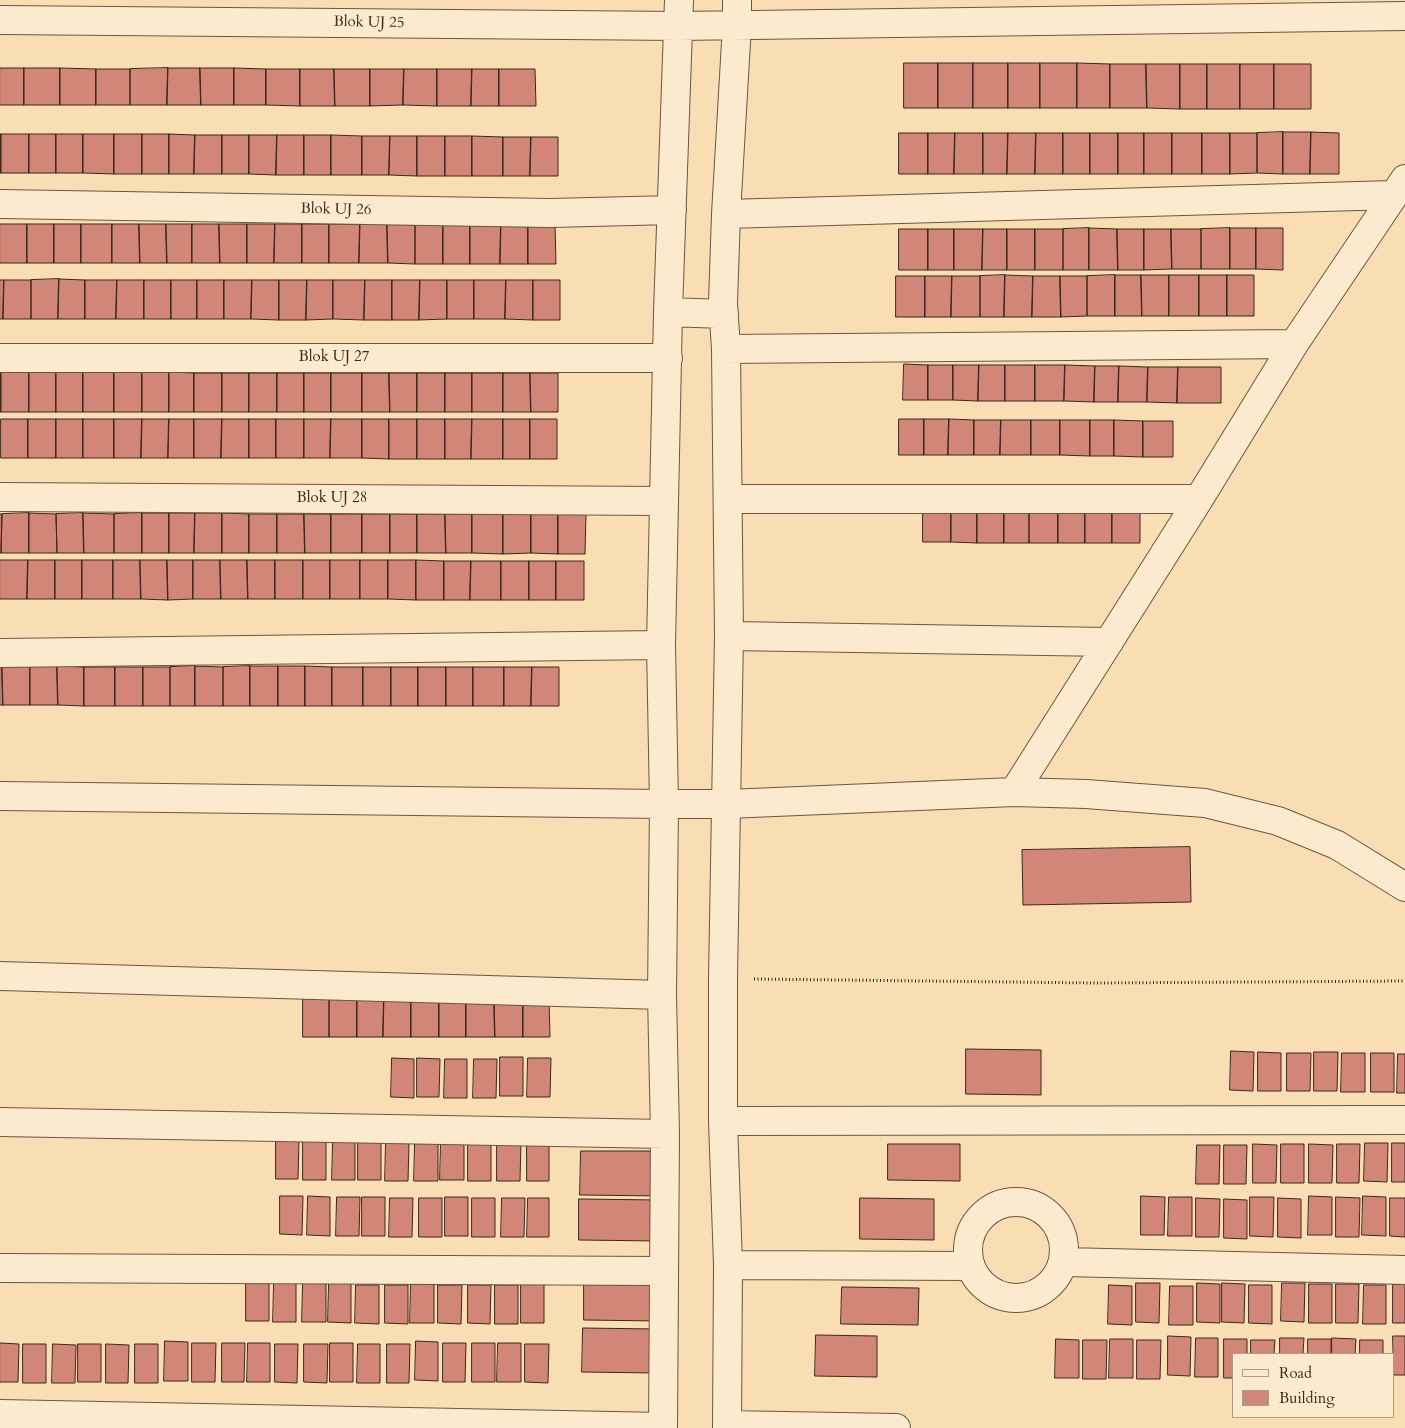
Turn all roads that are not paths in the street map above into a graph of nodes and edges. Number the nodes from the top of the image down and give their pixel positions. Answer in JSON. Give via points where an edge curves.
{"nodes":[{"id":1,"x":737,"y":12,"type":"edge"},
{"id":2,"x":679,"y":13,"type":"edge"},
{"id":3,"x":1405,"y":16,"type":"edge"},
{"id":4,"x":0,"y":20,"type":"edge"},
{"id":5,"x":1399,"y":187,"type":"edge"},
{"id":6,"x":0,"y":204,"type":"edge"},
{"id":7,"x":672,"y":210,"type":"junction"},
{"id":8,"x":726,"y":214,"type":"junction"},
{"id":9,"x":668,"y":312,"type":"junction"},
{"id":10,"x":724,"y":314,"type":"junction"},
{"id":11,"x":1294,"y":344,"type":"junction"},
{"id":12,"x":726,"y":349,"type":"junction"},
{"id":13,"x":0,"y":358,"type":"edge"},
{"id":14,"x":668,"y":358,"type":"junction"},
{"id":15,"x":0,"y":497,"type":"edge"},
{"id":16,"x":728,"y":499,"type":"junction"},
{"id":17,"x":1199,"y":499,"type":"junction"},
{"id":18,"x":664,"y":501,"type":"junction"},
{"id":19,"x":729,"y":636,"type":"junction"},
{"id":20,"x":1109,"y":642,"type":"junction"},
{"id":21,"x":660,"y":645,"type":"junction"},
{"id":22,"x":0,"y":653,"type":"edge"},
{"id":23,"x":1014,"y":792,"type":"junction"},
{"id":24,"x":0,"y":796,"type":"edge"},
{"id":25,"x":664,"y":804,"type":"junction"},
{"id":26,"x":727,"y":804,"type":"junction"},
{"id":27,"x":1405,"y":887,"type":"edge"},
{"id":28,"x":0,"y":976,"type":"edge"},
{"id":29,"x":662,"y":995,"type":"junction"},
{"id":30,"x":1405,"y":1120,"type":"edge"},
{"id":31,"x":723,"y":1121,"type":"junction"},
{"id":32,"x":0,"y":1122,"type":"edge"},
{"id":33,"x":665,"y":1134,"type":"junction"},
{"id":34,"x":1064,"y":1262,"type":"junction"},
{"id":35,"x":728,"y":1265,"type":"junction"},
{"id":36,"x":970,"y":1266,"type":"junction"},
{"id":37,"x":0,"y":1268,"type":"edge"},
{"id":38,"x":1405,"y":1270,"type":"edge"},
{"id":39,"x":664,"y":1271,"type":"junction"},
{"id":40,"x":0,"y":1414,"type":"edge"},
{"id":41,"x":663,"y":1427,"type":"edge"},
{"id":42,"x":727,"y":1427,"type":"edge"},
{"id":43,"x":896,"y":1428,"type":"edge"}],
"edges":[{"from":1,"to":2,"type":"street","name":"Blok UJ 25"},
{"from":1,"to":3,"type":"street","name":"Blok UJ 25"},
{"from":1,"to":8,"type":"street"},
{"from":2,"to":4,"type":"street","name":"Blok UJ 25"},
{"from":2,"to":7,"type":"street"},
{"from":5,"to":8,"type":"street"},
{"from":5,"to":11,"type":"street"},
{"from":6,"to":7,"type":"street","name":"Blok UJ 26","via":[[552,213]]},
{"from":7,"to":9,"type":"street"},
{"from":8,"to":10,"type":"street"},
{"from":9,"to":10,"type":"street"},
{"from":9,"to":14,"type":"street"},
{"from":10,"to":12,"type":"street"},
{"from":11,"to":12,"type":"street"},
{"from":11,"to":17,"type":"street"},
{"from":12,"to":16,"type":"street"},
{"from":13,"to":14,"type":"street","name":"Blok UJ 27"},
{"from":14,"to":18,"type":"street"},
{"from":15,"to":18,"type":"street","name":"Blok UJ 28"},
{"from":16,"to":17,"type":"street"},
{"from":16,"to":19,"type":"street"},
{"from":17,"to":20,"type":"street"},
{"from":18,"to":21,"type":"street"},
{"from":19,"to":20,"type":"street"},
{"from":19,"to":26,"type":"street"},
{"from":20,"to":23,"type":"street"},
{"from":21,"to":22,"type":"street"},
{"from":21,"to":25,"type":"street"},
{"from":23,"to":26,"type":"street"},
{"from":23,"to":27,"type":"street","via":[[1205,803],[1278,821],[1337,845]]},
{"from":24,"to":25,"type":"street"},
{"from":25,"to":26,"type":"street"},
{"from":25,"to":29,"type":"street"},
{"from":26,"to":31,"type":"street"},
{"from":28,"to":29,"type":"street"},
{"from":29,"to":33,"type":"street"},
{"from":30,"to":31,"type":"street"},
{"from":31,"to":35,"type":"street"},
{"from":32,"to":33,"type":"street"},
{"from":33,"to":39,"type":"street"},
{"from":34,"to":36,"type":"street","via":[[1052,1284],[1031,1297],[1006,1298],[984,1287]]},
{"from":34,"to":36,"type":"street","via":[[1063,1236],[1050,1214],[1027,1202],[1001,1204],[979,1218],[968,1241]]},
{"from":34,"to":38,"type":"street"},
{"from":35,"to":36,"type":"street"},
{"from":35,"to":42,"type":"street"},
{"from":37,"to":39,"type":"street"},
{"from":39,"to":41,"type":"street"},
{"from":40,"to":41,"type":"street"},
{"from":42,"to":43,"type":"street"}]}
